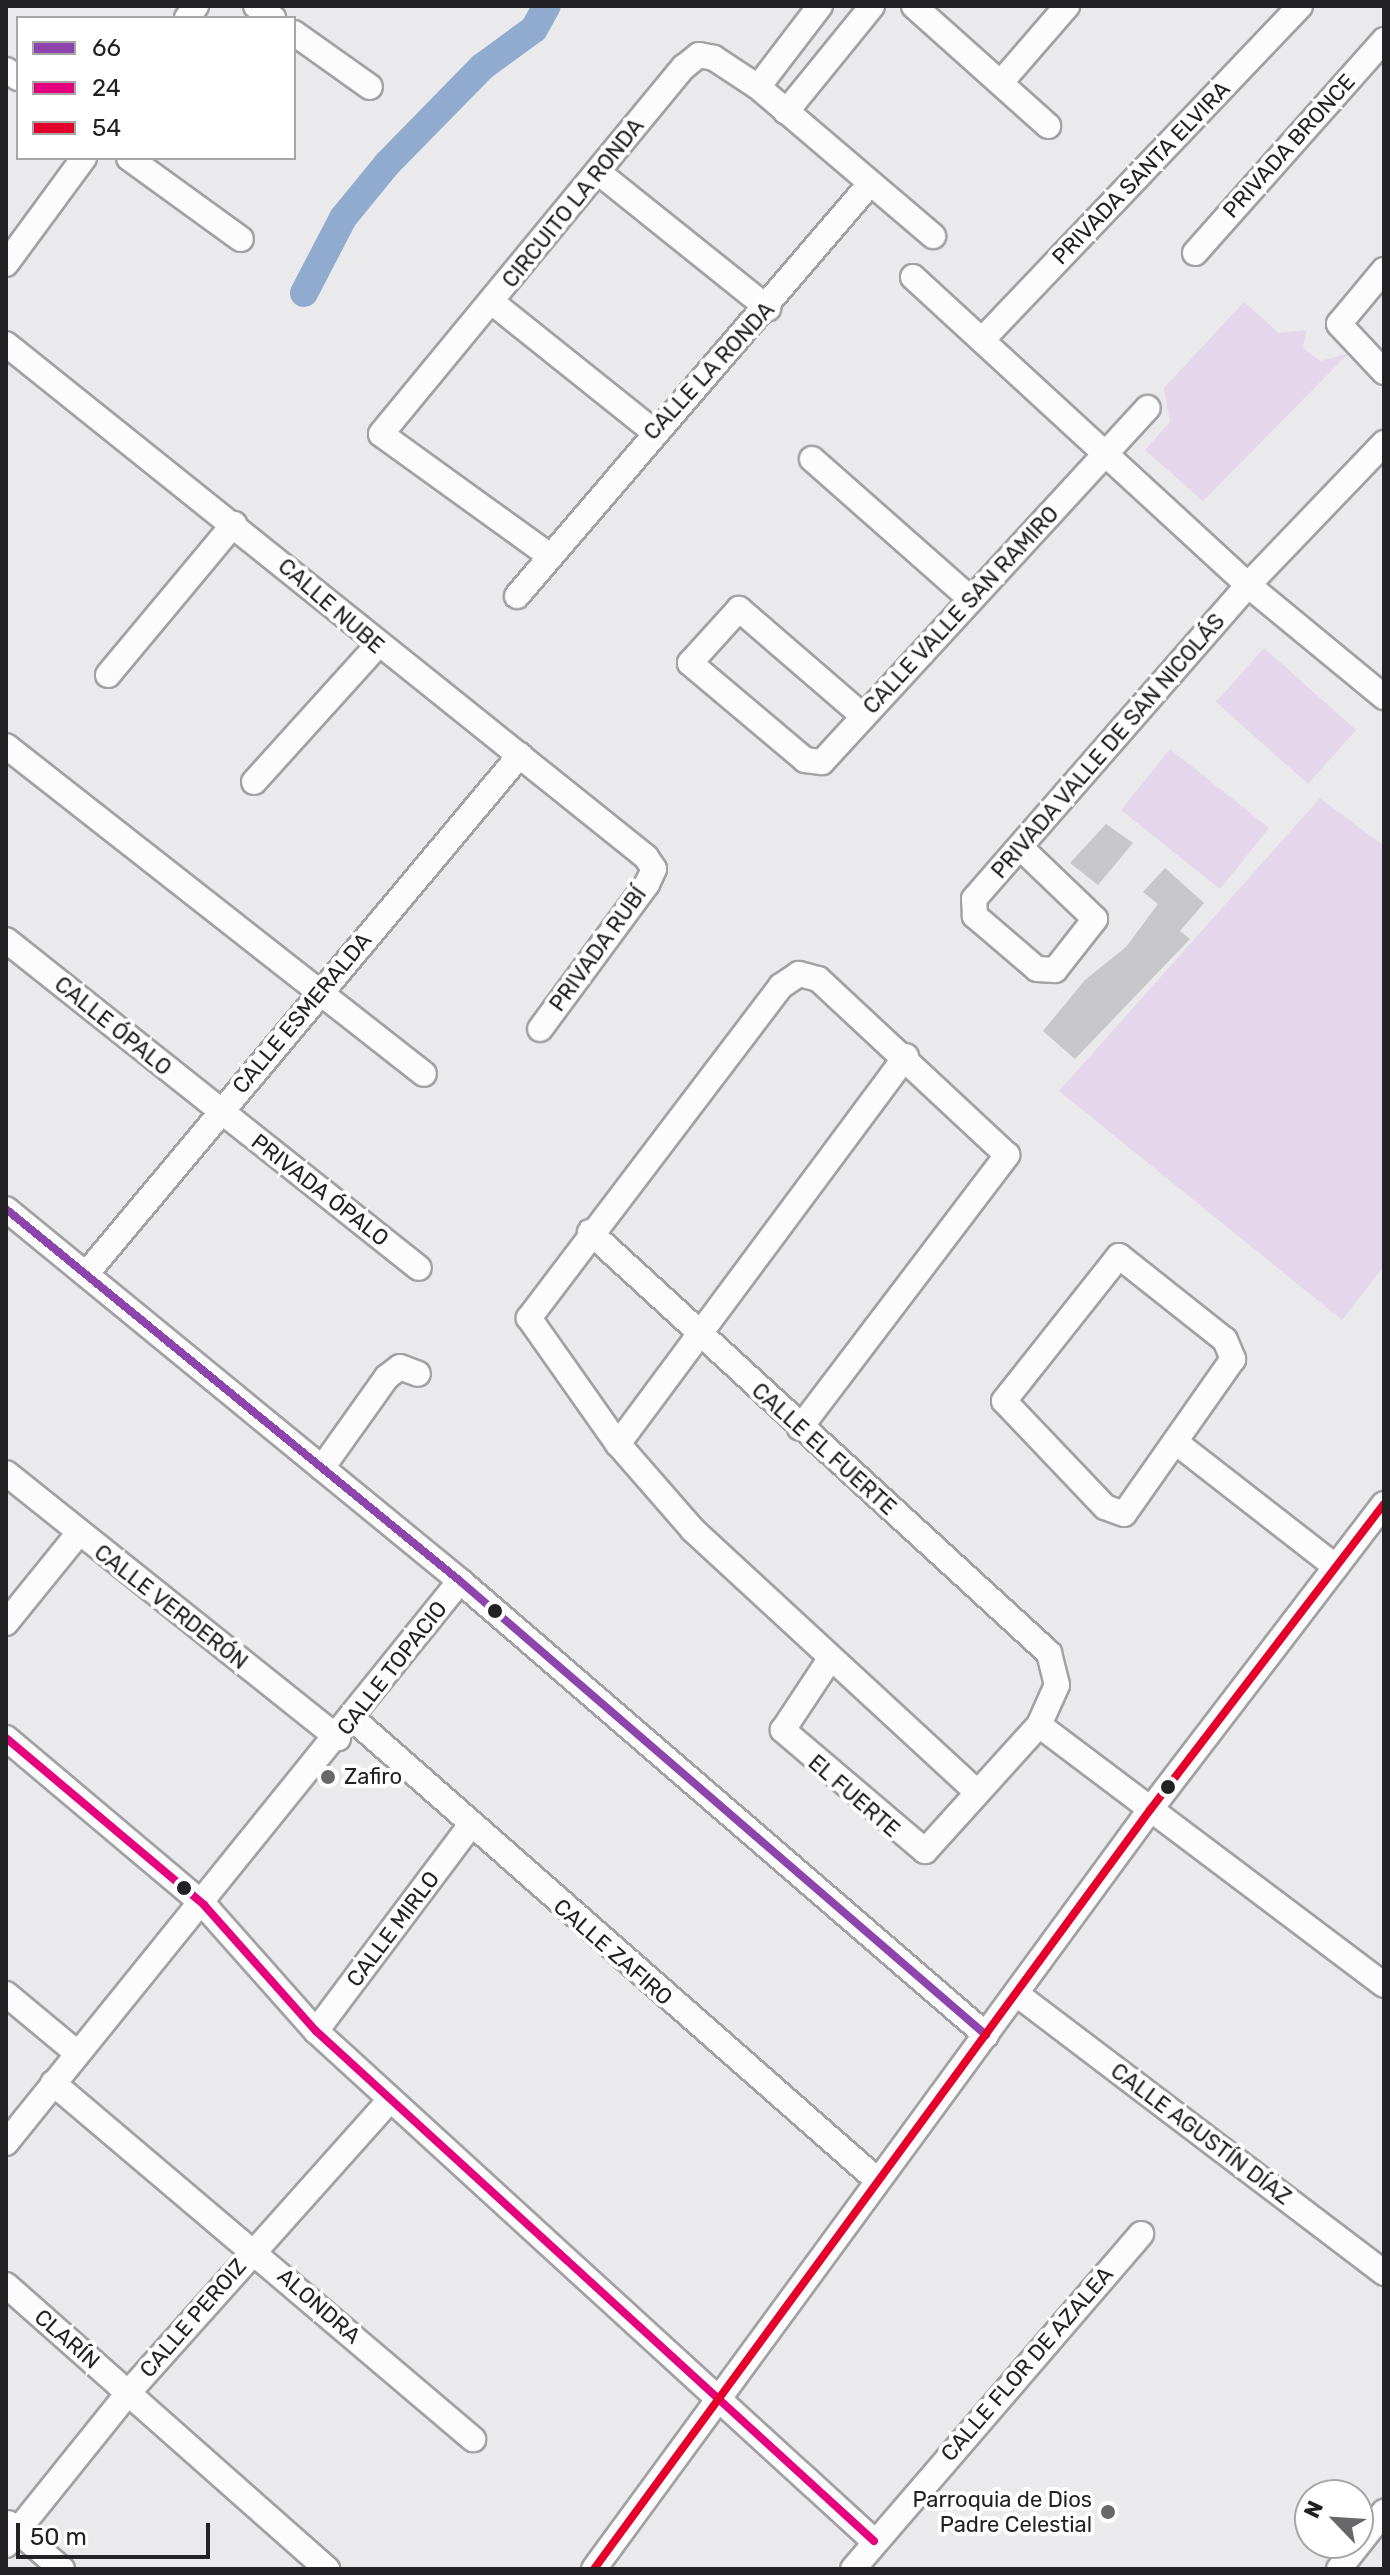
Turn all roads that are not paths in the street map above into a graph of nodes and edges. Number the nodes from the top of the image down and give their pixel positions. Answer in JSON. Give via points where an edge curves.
{"nodes":[{"id":1,"x":820,"y":6,"type":"edge"},
{"id":2,"x":872,"y":6,"type":"edge"},
{"id":3,"x":914,"y":6,"type":"edge"},
{"id":4,"x":1067,"y":6,"type":"edge"},
{"id":5,"x":1300,"y":6,"type":"edge"},
{"id":6,"x":296,"y":34,"type":"edge"},
{"id":7,"x":1384,"y":40,"type":"edge"},
{"id":8,"x":1003,"y":80,"type":"junction"},
{"id":9,"x":370,"y":87,"type":"dead end"},
{"id":10,"x":758,"y":87,"type":"junction"},
{"id":11,"x":786,"y":112,"type":"junction"},
{"id":12,"x":1048,"y":126,"type":"dead end"},
{"id":13,"x":83,"y":160,"type":"edge"},
{"id":14,"x":132,"y":160,"type":"edge"},
{"id":15,"x":598,"y":172,"type":"junction"},
{"id":16,"x":868,"y":186,"type":"junction"},
{"id":17,"x":933,"y":236,"type":"dead end"},
{"id":18,"x":241,"y":239,"type":"dead end"},
{"id":19,"x":1195,"y":253,"type":"dead end"},
{"id":20,"x":6,"y":264,"type":"edge"},
{"id":21,"x":1384,"y":270,"type":"edge"},
{"id":22,"x":913,"y":277,"type":"dead end"},
{"id":23,"x":492,"y":302,"type":"junction"},
{"id":24,"x":768,"y":308,"type":"junction"},
{"id":25,"x":982,"y":340,"type":"junction"},
{"id":26,"x":6,"y":344,"type":"edge"},
{"id":27,"x":1384,"y":372,"type":"edge"},
{"id":28,"x":1147,"y":408,"type":"dead end"},
{"id":29,"x":652,"y":430,"type":"junction"},
{"id":30,"x":1384,"y":443,"type":"edge"},
{"id":31,"x":1107,"y":453,"type":"junction"},
{"id":32,"x":812,"y":459,"type":"dead end"},
{"id":33,"x":234,"y":524,"type":"junction"},
{"id":34,"x":550,"y":556,"type":"junction"},
{"id":35,"x":1248,"y":585,"type":"junction"},
{"id":36,"x":517,"y":596,"type":"dead end"},
{"id":37,"x":971,"y":599,"type":"junction"},
{"id":38,"x":376,"y":647,"type":"junction"},
{"id":39,"x":108,"y":675,"type":"dead end"},
{"id":40,"x":1384,"y":697,"type":"edge"},
{"id":41,"x":863,"y":716,"type":"junction"},
{"id":42,"x":6,"y":746,"type":"edge"},
{"id":43,"x":520,"y":755,"type":"junction"},
{"id":44,"x":254,"y":782,"type":"dead end"},
{"id":45,"x":1020,"y":847,"type":"junction"},
{"id":46,"x":654,"y":869,"type":"joint"},
{"id":47,"x":6,"y":940,"type":"edge"},
{"id":48,"x":322,"y":989,"type":"junction"},
{"id":49,"x":540,"y":1029,"type":"dead end"},
{"id":50,"x":906,"y":1056,"type":"junction"},
{"id":51,"x":424,"y":1074,"type":"dead end"},
{"id":52,"x":220,"y":1112,"type":"junction"},
{"id":53,"x":6,"y":1209,"type":"edge"},
{"id":54,"x":590,"y":1232,"type":"junction"},
{"id":55,"x":419,"y":1268,"type":"dead end"},
{"id":56,"x":87,"y":1273,"type":"junction"},
{"id":57,"x":701,"y":1338,"type":"junction"},
{"id":58,"x":418,"y":1374,"type":"dead end"},
{"id":59,"x":800,"y":1428,"type":"junction"},
{"id":60,"x":618,"y":1444,"type":"junction"},
{"id":61,"x":1178,"y":1444,"type":"junction"},
{"id":62,"x":322,"y":1468,"type":"junction"},
{"id":63,"x":6,"y":1473,"type":"edge"},
{"id":64,"x":1384,"y":1504,"type":"edge"},
{"id":65,"x":78,"y":1534,"type":"junction"},
{"id":66,"x":1336,"y":1567,"type":"junction"},
{"id":67,"x":460,"y":1581,"type":"junction"},
{"id":68,"x":6,"y":1623,"type":"edge"},
{"id":69,"x":828,"y":1662,"type":"junction"},
{"id":70,"x":1057,"y":1667,"type":"joint"},
{"id":71,"x":1039,"y":1725,"type":"junction"},
{"id":72,"x":346,"y":1729,"type":"junction"},
{"id":73,"x":6,"y":1738,"type":"edge"},
{"id":74,"x":976,"y":1791,"type":"junction"},
{"id":75,"x":1150,"y":1810,"type":"junction"},
{"id":76,"x":469,"y":1827,"type":"junction"},
{"id":77,"x":204,"y":1905,"type":"junction"},
{"id":78,"x":1384,"y":1985,"type":"edge"},
{"id":79,"x":6,"y":1994,"type":"edge"},
{"id":80,"x":1018,"y":1995,"type":"junction"},
{"id":81,"x":316,"y":2031,"type":"junction"},
{"id":82,"x":986,"y":2035,"type":"junction"},
{"id":83,"x":77,"y":2053,"type":"junction"},
{"id":84,"x":53,"y":2083,"type":"junction"},
{"id":85,"x":390,"y":2100,"type":"junction"},
{"id":86,"x":9,"y":2131,"type":"edge"},
{"id":87,"x":877,"y":2180,"type":"junction"},
{"id":88,"x":1141,"y":2234,"type":"dead end"},
{"id":89,"x":253,"y":2249,"type":"junction"},
{"id":90,"x":1384,"y":2273,"type":"edge"},
{"id":91,"x":6,"y":2285,"type":"edge"},
{"id":92,"x":128,"y":2393,"type":"junction"},
{"id":93,"x":715,"y":2400,"type":"junction"},
{"id":94,"x":473,"y":2439,"type":"dead end"},
{"id":95,"x":1384,"y":2512,"type":"edge"},
{"id":96,"x":10,"y":2532,"type":"edge"},
{"id":97,"x":874,"y":2541,"type":"junction"},
{"id":98,"x":62,"y":2569,"type":"edge"},
{"id":99,"x":327,"y":2569,"type":"edge"},
{"id":100,"x":594,"y":2569,"type":"edge"},
{"id":101,"x":853,"y":2569,"type":"edge"},
{"id":102,"x":1339,"y":2569,"type":"edge"}],
"edges":[{"from":1,"to":10,"type":"street"},
{"from":2,"to":11,"type":"street"},
{"from":3,"to":8,"type":"street"},
{"from":4,"to":8,"type":"street"},
{"from":5,"to":25,"type":"street","name":"PRIVADA SANTA ELVIRA"},
{"from":6,"to":9,"type":"street"},
{"from":7,"to":19,"type":"street","name":"PRIVADA BRONCE"},
{"from":8,"to":12,"type":"street"},
{"from":10,"to":11,"type":"street","name":"CIRCUITO LA RONDA"},
{"from":10,"to":15,"type":"street","name":"CIRCUITO LA RONDA","via":[[699,55]]},
{"from":11,"to":16,"type":"street"},
{"from":13,"to":20,"type":"street"},
{"from":14,"to":18,"type":"street"},
{"from":15,"to":23,"type":"street","name":"CIRCUITO LA RONDA"},
{"from":15,"to":24,"type":"street"},
{"from":16,"to":17,"type":"street"},
{"from":16,"to":24,"type":"street","name":"CALLE LA RONDA"},
{"from":21,"to":27,"type":"street","via":[[1339,324]]},
{"from":22,"to":25,"type":"street"},
{"from":23,"to":29,"type":"street"},
{"from":23,"to":34,"type":"street","name":"CIRCUITO LA RONDA","via":[[381,434]]},
{"from":24,"to":29,"type":"street","name":"CALLE LA RONDA"},
{"from":25,"to":31,"type":"street"},
{"from":26,"to":33,"type":"street","name":"CALLE NUBE"},
{"from":28,"to":31,"type":"street","name":"CALLE VALLE SAN RAMIRO"},
{"from":29,"to":34,"type":"street","name":"CALLE LA RONDA"},
{"from":30,"to":35,"type":"street","name":"PRIVADA VALLE DE SAN NICOLÁS"},
{"from":31,"to":35,"type":"street"},
{"from":31,"to":37,"type":"street","name":"CALLE VALLE SAN RAMIRO"},
{"from":32,"to":37,"type":"street"},
{"from":33,"to":38,"type":"street","name":"CALLE NUBE"},
{"from":33,"to":39,"type":"street"},
{"from":34,"to":36,"type":"street","name":"CALLE LA RONDA"},
{"from":35,"to":40,"type":"street"},
{"from":35,"to":45,"type":"street","name":"PRIVADA VALLE DE SAN NICOLÁS"},
{"from":37,"to":41,"type":"street","name":"CALLE VALLE SAN RAMIRO"},
{"from":38,"to":43,"type":"street","name":"CALLE NUBE"},
{"from":38,"to":44,"type":"street"},
{"from":41,"to":41,"type":"street","name":"CALLE VALLE SAN RAMIRO","via":[[814,765],[694,672],[693,654],[732,612],[746,612]]},
{"from":42,"to":48,"type":"street"},
{"from":43,"to":46,"type":"street","name":"CALLE NUBE"},
{"from":43,"to":48,"type":"street","name":"CALLE ESMERALDA"},
{"from":45,"to":45,"type":"street","name":"PRIVADA VALLE DE SAN NICOLÁS","via":[[1092,912],[1091,929],[1046,972],[970,908]]},
{"from":46,"to":49,"type":"street","name":"PRIVADA RUBÍ"},
{"from":47,"to":52,"type":"street","name":"CALLE ÓPALO"},
{"from":48,"to":51,"type":"street"},
{"from":48,"to":52,"type":"street","name":"CALLE ESMERALDA"},
{"from":50,"to":54,"type":"street","via":[[818,979],[799,974],[781,986]]},
{"from":50,"to":57,"type":"street"},
{"from":50,"to":59,"type":"street","via":[[1007,1155]]},
{"from":52,"to":55,"type":"street","name":"PRIVADA ÓPALO"},
{"from":52,"to":56,"type":"street","name":"CALLE ESMERALDA"},
{"from":53,"to":56,"type":"street"},
{"from":54,"to":57,"type":"street","name":"CALLE EL FUERTE"},
{"from":54,"to":60,"type":"street","via":[[529,1318]]},
{"from":56,"to":62,"type":"street"},
{"from":57,"to":59,"type":"street","name":"CALLE EL FUERTE"},
{"from":57,"to":60,"type":"street"},
{"from":58,"to":62,"type":"street","via":[[400,1367],[387,1377]]},
{"from":59,"to":70,"type":"street","name":"CALLE EL FUERTE"},
{"from":60,"to":69,"type":"street"},
{"from":61,"to":61,"type":"street","via":[[1124,1514],[1105,1507],[1004,1401],[1119,1256],[1225,1340],[1233,1359]]},
{"from":61,"to":66,"type":"street"},
{"from":62,"to":67,"type":"street"},
{"from":63,"to":65,"type":"street","name":"CALLE VERDERÓN"},
{"from":64,"to":66,"type":"street"},
{"from":65,"to":68,"type":"street"},
{"from":65,"to":72,"type":"street","name":"CALLE VERDERÓN"},
{"from":66,"to":75,"type":"street"},
{"from":67,"to":72,"type":"street","name":"CALLE TOPACIO"},
{"from":67,"to":82,"type":"street"},
{"from":69,"to":74,"type":"street"},
{"from":69,"to":74,"type":"street","name":"EL FUERTE","via":[[786,1716],[783,1730],[801,1749],[925,1851],[937,1846]]},
{"from":70,"to":71,"type":"street","name":"EL FUERTE"},
{"from":71,"to":74,"type":"street","name":"EL FUERTE"},
{"from":71,"to":75,"type":"street"},
{"from":72,"to":76,"type":"street","name":"CALLE ZAFIRO"},
{"from":72,"to":77,"type":"street","name":"CALLE TOPACIO"},
{"from":73,"to":77,"type":"street"},
{"from":75,"to":78,"type":"street"},
{"from":75,"to":80,"type":"street"},
{"from":76,"to":81,"type":"street","name":"CALLE MIRLO"},
{"from":76,"to":87,"type":"street","name":"CALLE ZAFIRO"},
{"from":77,"to":81,"type":"street"},
{"from":77,"to":83,"type":"street","name":"CALLE TOPACIO"},
{"from":79,"to":83,"type":"street"},
{"from":80,"to":82,"type":"street"},
{"from":80,"to":90,"type":"street","name":"CALLE AGUSTÍN DÍAZ"},
{"from":81,"to":85,"type":"street"},
{"from":82,"to":87,"type":"street"},
{"from":83,"to":84,"type":"street","name":"CALLE TOPACIO"},
{"from":84,"to":86,"type":"street","name":"CALLE TOPACIO"},
{"from":84,"to":89,"type":"street","name":"ALONDRA"},
{"from":85,"to":89,"type":"street","name":"CALLE PEROIZ"},
{"from":85,"to":93,"type":"street"},
{"from":87,"to":93,"type":"street"},
{"from":88,"to":97,"type":"street","name":"CALLE FLOR DE AZALEA"},
{"from":89,"to":92,"type":"street","name":"CALLE PEROIZ"},
{"from":89,"to":94,"type":"street","name":"ALONDRA"},
{"from":91,"to":92,"type":"street","name":"CLARÍN"},
{"from":92,"to":96,"type":"street","name":"CALLE PEROIZ"},
{"from":92,"to":99,"type":"street","name":"CLARÍN"},
{"from":93,"to":97,"type":"street"},
{"from":93,"to":100,"type":"street"},
{"from":95,"to":102,"type":"street"},
{"from":96,"to":98,"type":"street"},
{"from":97,"to":101,"type":"street","name":"CALLE FLOR DE AZALEA"}]}
